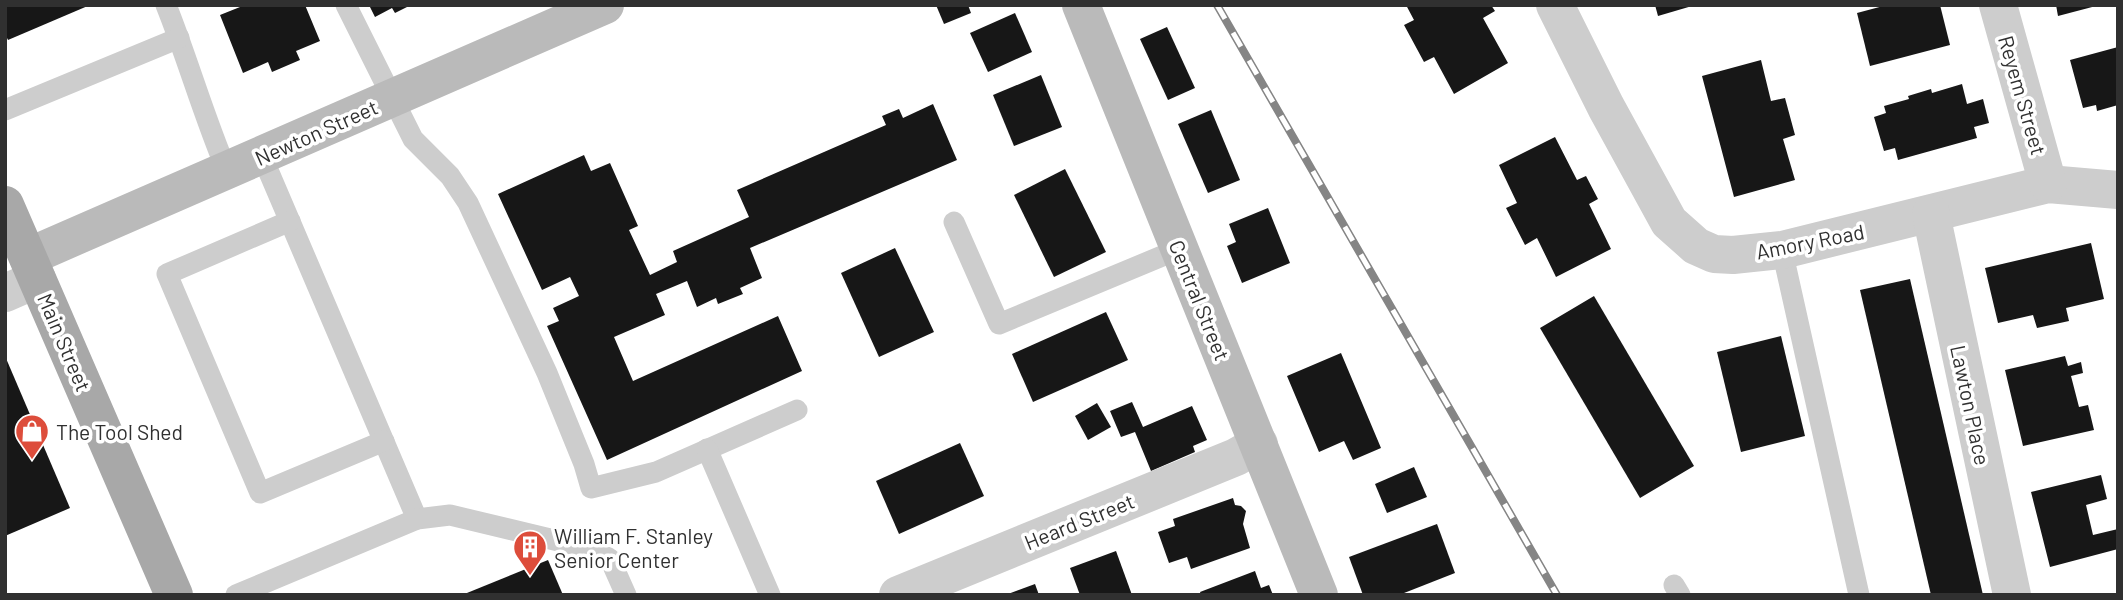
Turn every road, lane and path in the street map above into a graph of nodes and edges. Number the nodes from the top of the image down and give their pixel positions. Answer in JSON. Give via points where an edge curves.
{"nodes":[{"id":1,"x":166,"y":5,"type":"edge"},
{"id":2,"x":345,"y":5,"type":"edge"},
{"id":3,"x":605,"y":5,"type":"edge"},
{"id":4,"x":1081,"y":5,"type":"edge"},
{"id":5,"x":1555,"y":5,"type":"edge"},
{"id":6,"x":1998,"y":5,"type":"edge"},
{"id":7,"x":179,"y":38,"type":"junction"},
{"id":8,"x":392,"y":98,"type":"junction"},
{"id":9,"x":5,"y":110,"type":"edge"},
{"id":10,"x":262,"y":156,"type":"junction"},
{"id":11,"x":227,"y":171,"type":"junction"},
{"id":12,"x":2048,"y":184,"type":"junction"},
{"id":13,"x":2118,"y":191,"type":"edge"},
{"id":14,"x":5,"y":205,"type":"edge"},
{"id":15,"x":1931,"y":214,"type":"junction"},
{"id":16,"x":290,"y":221,"type":"junction"},
{"id":17,"x":954,"y":222,"type":"dead end"},
{"id":18,"x":1179,"y":249,"type":"junction"},
{"id":19,"x":1782,"y":250,"type":"junction"},
{"id":20,"x":24,"y":277,"type":"edge"},
{"id":21,"x":797,"y":410,"type":"dead end"},
{"id":22,"x":384,"y":441,"type":"junction"},
{"id":23,"x":1259,"y":444,"type":"junction"},
{"id":24,"x":708,"y":449,"type":"junction"},
{"id":25,"x":417,"y":519,"type":"junction"},
{"id":26,"x":174,"y":595,"type":"edge"},
{"id":27,"x":236,"y":595,"type":"edge"},
{"id":28,"x":626,"y":595,"type":"edge"},
{"id":29,"x":770,"y":595,"type":"edge"},
{"id":30,"x":898,"y":595,"type":"edge"},
{"id":31,"x":1319,"y":595,"type":"edge"},
{"id":32,"x":1859,"y":595,"type":"edge"},
{"id":33,"x":2012,"y":595,"type":"edge"}],
"edges":[{"from":1,"to":7,"type":"lane"},
{"from":2,"to":8,"type":"lane"},
{"from":3,"to":8,"type":"street","name":"Newton Street"},
{"from":4,"to":18,"type":"street","name":"Central Street"},
{"from":5,"to":19,"type":"street","name":"Amory Road","via":[[1669,222],[1696,246],[1714,254]]},
{"from":6,"to":12,"type":"street","name":"Reyem Street"},
{"from":7,"to":9,"type":"lane"},
{"from":7,"to":11,"type":"lane"},
{"from":8,"to":10,"type":"street","name":"Newton Street"},
{"from":8,"to":24,"type":"lane","via":[[413,139],[450,176],[468,203],[547,373],[591,488],[645,476]]},
{"from":10,"to":11,"type":"street","name":"Newton Street"},
{"from":10,"to":16,"type":"lane"},
{"from":11,"to":20,"type":"street","name":"Newton Street"},
{"from":12,"to":13,"type":"street","name":"Amory Road"},
{"from":12,"to":15,"type":"street","name":"Amory Road"},
{"from":14,"to":20,"type":"main road","name":"Main Street"},
{"from":15,"to":19,"type":"street","name":"Amory Road"},
{"from":15,"to":33,"type":"street","name":"Lawton Place"},
{"from":16,"to":22,"type":"lane"},
{"from":16,"to":22,"type":"lane","via":[[167,274],[260,494]]},
{"from":17,"to":18,"type":"lane","via":[[999,324]]},
{"from":18,"to":23,"type":"street","name":"Central Street"},
{"from":19,"to":32,"type":"lane"},
{"from":20,"to":26,"type":"main road","name":"Main Street"},
{"from":21,"to":24,"type":"lane"},
{"from":22,"to":25,"type":"lane"},
{"from":23,"to":30,"type":"street","name":"Heard Street","via":[[1237,457]]},
{"from":23,"to":31,"type":"street","name":"Central Street"},
{"from":24,"to":29,"type":"lane"},
{"from":25,"to":27,"type":"lane"},
{"from":25,"to":28,"type":"lane","via":[[450,515],[596,550],[610,559]]}]}
